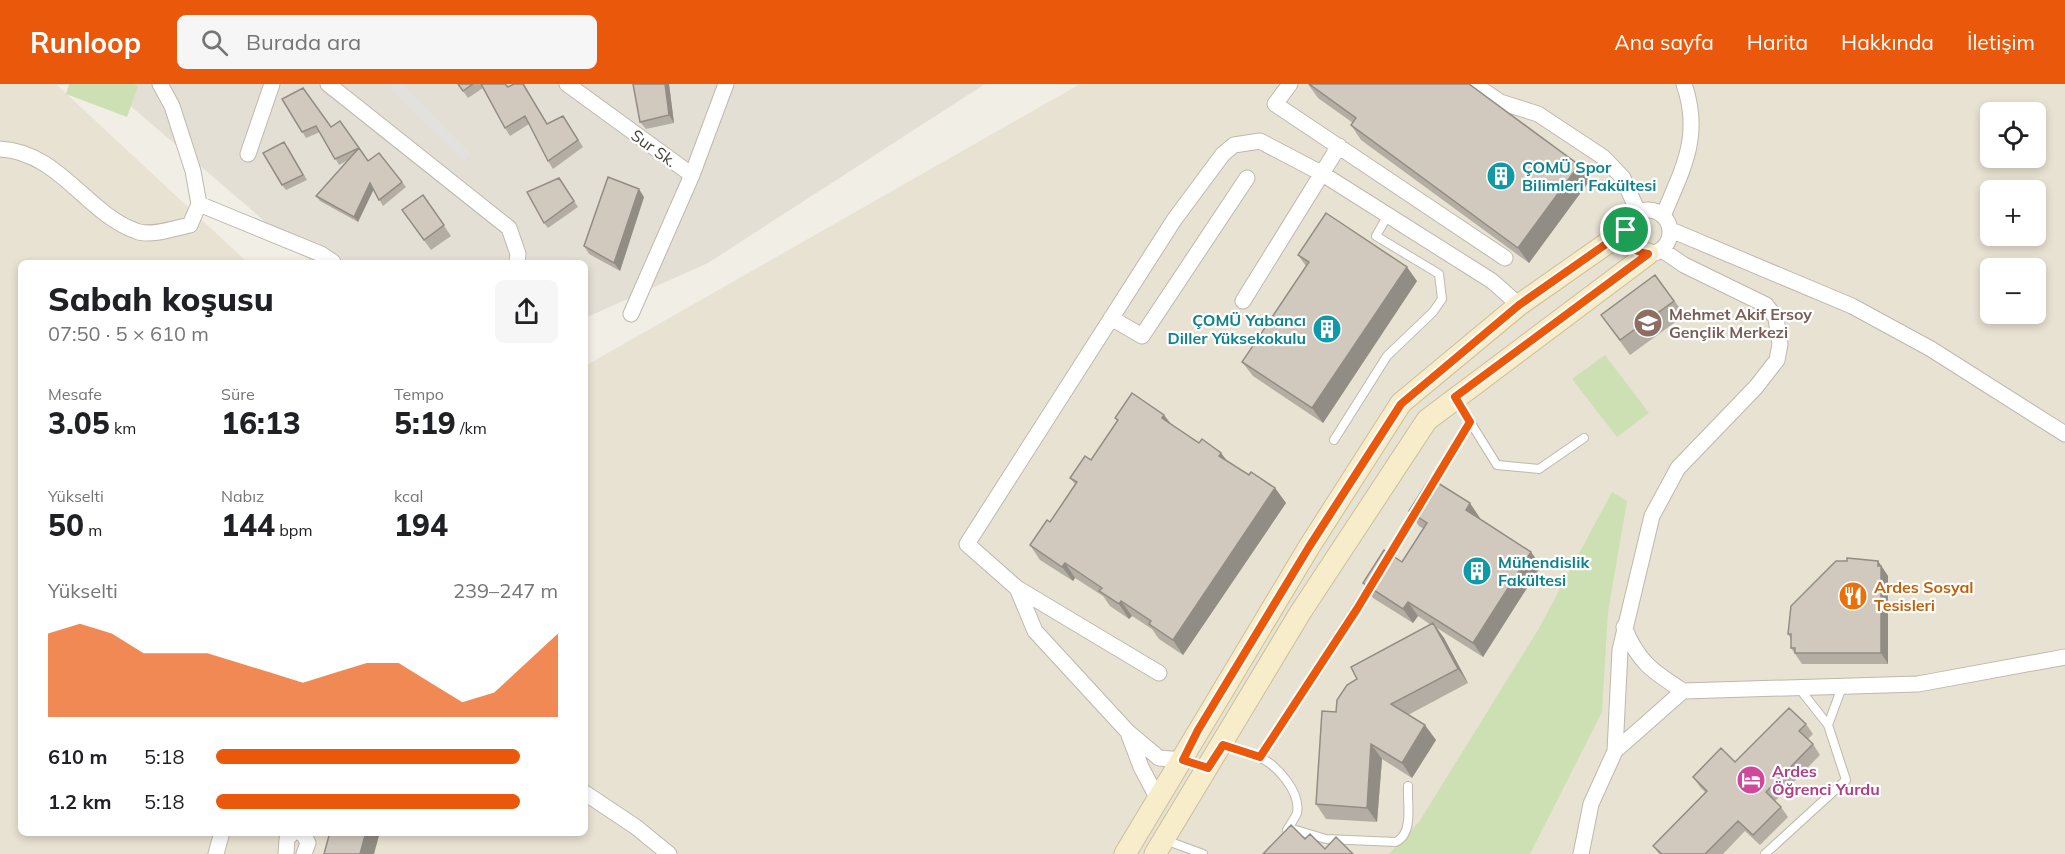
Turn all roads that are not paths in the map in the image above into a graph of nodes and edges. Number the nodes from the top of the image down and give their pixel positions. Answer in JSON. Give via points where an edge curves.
{"nodes":[{"id":1,"x":160,"y":84,"type":"edge"},
{"id":2,"x":272,"y":84,"type":"edge"},
{"id":3,"x":328,"y":84,"type":"edge"},
{"id":4,"x":567,"y":84,"type":"edge"},
{"id":5,"x":726,"y":84,"type":"edge"},
{"id":6,"x":1290,"y":84,"type":"edge"},
{"id":7,"x":1474,"y":84,"type":"edge"},
{"id":8,"x":1684,"y":84,"type":"edge"},
{"id":9,"x":1339,"y":146,"type":"junction"},
{"id":10,"x":0,"y":149,"type":"edge"},
{"id":11,"x":248,"y":154,"type":"dead end"},
{"id":12,"x":1321,"y":173,"type":"junction"},
{"id":13,"x":692,"y":175,"type":"junction"},
{"id":14,"x":1247,"y":178,"type":"dead end"},
{"id":15,"x":199,"y":204,"type":"junction"},
{"id":16,"x":1638,"y":212,"type":"junction"},
{"id":17,"x":1389,"y":214,"type":"junction"},
{"id":18,"x":1663,"y":216,"type":"junction"},
{"id":19,"x":1626,"y":230,"type":"junction"},
{"id":20,"x":1671,"y":230,"type":"junction"},
{"id":21,"x":1655,"y":252,"type":"junction"},
{"id":22,"x":1505,"y":258,"type":"edge"},
{"id":23,"x":330,"y":260,"type":"edge"},
{"id":24,"x":517,"y":260,"type":"edge"},
{"id":25,"x":1243,"y":301,"type":"dead end"},
{"id":26,"x":1519,"y":305,"type":"junction"},
{"id":27,"x":630,"y":314,"type":"dead end"},
{"id":28,"x":1111,"y":318,"type":"junction"},
{"id":29,"x":1455,"y":397,"type":"junction"},
{"id":30,"x":1470,"y":422,"type":"junction"},
{"id":31,"x":2065,"y":434,"type":"edge"},
{"id":32,"x":1584,"y":438,"type":"dead end"},
{"id":33,"x":1334,"y":440,"type":"dead end"},
{"id":34,"x":1017,"y":588,"type":"junction"},
{"id":35,"x":1624,"y":626,"type":"junction"},
{"id":36,"x":2065,"y":657,"type":"edge"},
{"id":37,"x":1159,"y":673,"type":"dead end"},
{"id":38,"x":1842,"y":687,"type":"junction"},
{"id":39,"x":1799,"y":688,"type":"junction"},
{"id":40,"x":1683,"y":691,"type":"junction"},
{"id":41,"x":1828,"y":725,"type":"junction"},
{"id":42,"x":1128,"y":732,"type":"junction"},
{"id":43,"x":1223,"y":745,"type":"junction"},
{"id":44,"x":1615,"y":751,"type":"junction"},
{"id":45,"x":1260,"y":757,"type":"junction"},
{"id":46,"x":1183,"y":760,"type":"junction"},
{"id":47,"x":1208,"y":768,"type":"junction"},
{"id":48,"x":1407,"y":786,"type":"dead end"},
{"id":49,"x":588,"y":795,"type":"edge"},
{"id":50,"x":1158,"y":799,"type":"junction"},
{"id":51,"x":588,"y":801,"type":"edge"},
{"id":52,"x":1179,"y":815,"type":"junction"},
{"id":53,"x":1289,"y":828,"type":"junction"},
{"id":54,"x":1283,"y":835,"type":"edge"},
{"id":55,"x":221,"y":836,"type":"edge"},
{"id":56,"x":229,"y":836,"type":"edge"},
{"id":57,"x":289,"y":836,"type":"edge"},
{"id":58,"x":304,"y":836,"type":"edge"},
{"id":59,"x":1160,"y":847,"type":"edge"},
{"id":60,"x":216,"y":854,"type":"edge"},
{"id":61,"x":224,"y":854,"type":"edge"},
{"id":62,"x":286,"y":854,"type":"edge"},
{"id":63,"x":304,"y":854,"type":"edge"},
{"id":64,"x":660,"y":854,"type":"edge"},
{"id":65,"x":669,"y":854,"type":"edge"},
{"id":66,"x":1125,"y":854,"type":"edge"},
{"id":67,"x":1203,"y":854,"type":"edge"},
{"id":68,"x":1581,"y":854,"type":"edge"},
{"id":69,"x":1765,"y":854,"type":"edge"}],
"edges":[{"from":1,"to":15,"type":"street","via":[[185,141]]},
{"from":2,"to":11,"type":"street"},
{"from":3,"to":24,"type":"street","via":[[509,228]]},
{"from":4,"to":13,"type":"street","name":"Sur Sk."},
{"from":5,"to":13,"type":"street","name":"Sur Sk."},
{"from":6,"to":9,"type":"street","via":[[1275,104]]},
{"from":7,"to":16,"type":"street","via":[[1500,102],[1538,114],[1603,157],[1623,178]]},
{"from":8,"to":18,"type":"street","via":[[1692,107],[1689,154]]},
{"from":9,"to":12,"type":"street"},
{"from":9,"to":22,"type":"street"},
{"from":10,"to":15,"type":"street","via":[[16,150],[47,165],[104,213],[138,232],[190,225]]},
{"from":12,"to":17,"type":"street"},
{"from":12,"to":25,"type":"street"},
{"from":12,"to":28,"type":"street","via":[[1260,141],[1234,145],[1174,220]]},
{"from":13,"to":27,"type":"street"},
{"from":14,"to":28,"type":"street","via":[[1142,336]]},
{"from":15,"to":23,"type":"street"},
{"from":16,"to":18,"type":"street","via":[[1652,210]]},
{"from":16,"to":19,"type":"street"},
{"from":17,"to":26,"type":"street","via":[[1492,281]]},
{"from":17,"to":33,"type":"lane","via":[[1376,237],[1439,274],[1442,299],[1388,356]]},
{"from":18,"to":20,"type":"street"},
{"from":19,"to":21,"type":"street","via":[[1634,250]]},
{"from":19,"to":26,"type":"street"},
{"from":20,"to":21,"type":"street","via":[[1670,238]]},
{"from":20,"to":31,"type":"street","via":[[1852,306],[1931,349]]},
{"from":21,"to":29,"type":"street"},
{"from":21,"to":35,"type":"street","via":[[1766,305],[1776,318],[1780,344],[1777,360],[1770,369],[1736,410],[1678,468],[1661,496],[1644,541]]},
{"from":26,"to":46,"type":"street","via":[[1401,404],[1309,547]]},
{"from":28,"to":34,"type":"street","via":[[967,544]]},
{"from":29,"to":30,"type":"lane"},
{"from":29,"to":43,"type":"street","via":[[1427,420],[1300,613]]},
{"from":30,"to":32,"type":"lane","via":[[1497,465],[1539,469]]},
{"from":30,"to":45,"type":"lane","via":[[1357,609]]},
{"from":34,"to":37,"type":"street"},
{"from":34,"to":42,"type":"street","via":[[1035,631]]},
{"from":35,"to":40,"type":"street","via":[[1634,652]]},
{"from":35,"to":44,"type":"street"},
{"from":36,"to":38,"type":"street","via":[[1918,684]]},
{"from":38,"to":39,"type":"street"},
{"from":38,"to":41,"type":"lane"},
{"from":39,"to":40,"type":"street"},
{"from":39,"to":41,"type":"lane"},
{"from":40,"to":44,"type":"street"},
{"from":41,"to":69,"type":"lane","via":[[1846,780]]},
{"from":42,"to":46,"type":"street","via":[[1159,758]]},
{"from":42,"to":50,"type":"street"},
{"from":43,"to":45,"type":"lane"},
{"from":43,"to":47,"type":"street"},
{"from":44,"to":68,"type":"street","via":[[1591,804]]},
{"from":45,"to":53,"type":"lane","via":[[1272,764],[1294,796],[1297,812]]},
{"from":46,"to":47,"type":"street"},
{"from":46,"to":50,"type":"street"},
{"from":47,"to":52,"type":"street"},
{"from":48,"to":53,"type":"lane","via":[[1407,830],[1396,842],[1326,839]]},
{"from":49,"to":65,"type":"street"},
{"from":50,"to":52,"type":"street"},
{"from":50,"to":66,"type":"street"},
{"from":51,"to":64,"type":"street"},
{"from":52,"to":59,"type":"street"},
{"from":53,"to":54,"type":"lane"},
{"from":55,"to":60,"type":"street"},
{"from":56,"to":61,"type":"street"},
{"from":57,"to":62,"type":"street"},
{"from":58,"to":63,"type":"street","via":[[308,843]]},
{"from":59,"to":67,"type":"lane"}]}
